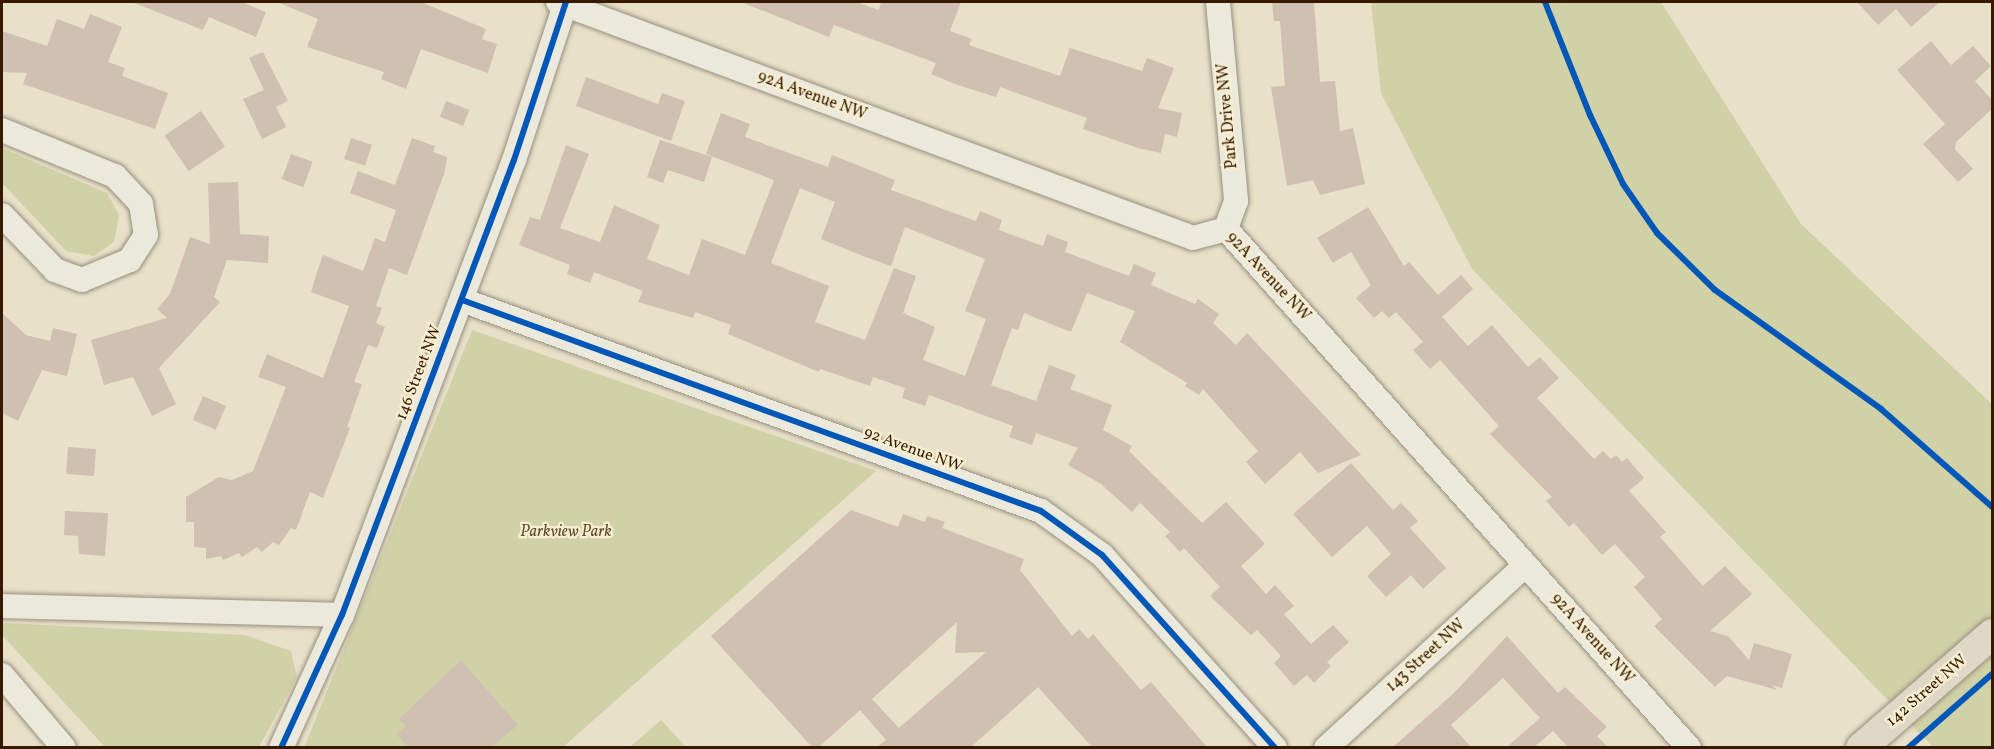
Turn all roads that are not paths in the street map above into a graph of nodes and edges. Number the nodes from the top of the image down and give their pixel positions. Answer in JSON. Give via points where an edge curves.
{"nodes":[{"id":1,"x":563,"y":2,"type":"edge"},
{"id":2,"x":1218,"y":2,"type":"edge"},
{"id":3,"x":2,"y":130,"type":"edge"},
{"id":4,"x":2,"y":215,"type":"edge"},
{"id":5,"x":1226,"y":229,"type":"junction"},
{"id":6,"x":462,"y":300,"type":"junction"},
{"id":7,"x":1526,"y":565,"type":"junction"},
{"id":8,"x":2,"y":606,"type":"edge"},
{"id":9,"x":342,"y":615,"type":"junction"},
{"id":10,"x":1992,"y":634,"type":"edge"},
{"id":11,"x":2,"y":675,"type":"edge"},
{"id":12,"x":64,"y":747,"type":"edge"},
{"id":13,"x":281,"y":747,"type":"edge"},
{"id":14,"x":1275,"y":747,"type":"edge"},
{"id":15,"x":1326,"y":747,"type":"edge"},
{"id":16,"x":1689,"y":747,"type":"edge"},
{"id":17,"x":1861,"y":747,"type":"edge"}],
"edges":[{"from":1,"to":5,"type":"street","name":"92A Avenue NW","via":[[1192,238]]},
{"from":1,"to":6,"type":"street","name":"146 Street NW"},
{"from":2,"to":5,"type":"street","name":"Park Drive NW","via":[[1236,201]]},
{"from":3,"to":4,"type":"street","via":[[116,176],[141,204],[146,235],[130,260],[82,280],[55,270]]},
{"from":5,"to":7,"type":"street","name":"92A Avenue NW"},
{"from":6,"to":9,"type":"street","name":"146 Street NW"},
{"from":6,"to":14,"type":"street","name":"92 Avenue NW","via":[[1041,512],[1102,555]]},
{"from":7,"to":15,"type":"street","name":"143 Street NW"},
{"from":7,"to":16,"type":"street","name":"92A Avenue NW"},
{"from":8,"to":9,"type":"street"},
{"from":9,"to":13,"type":"street","name":"146 Street NW"},
{"from":10,"to":17,"type":"main road","name":"142 Street NW"},
{"from":11,"to":12,"type":"street"}]}
